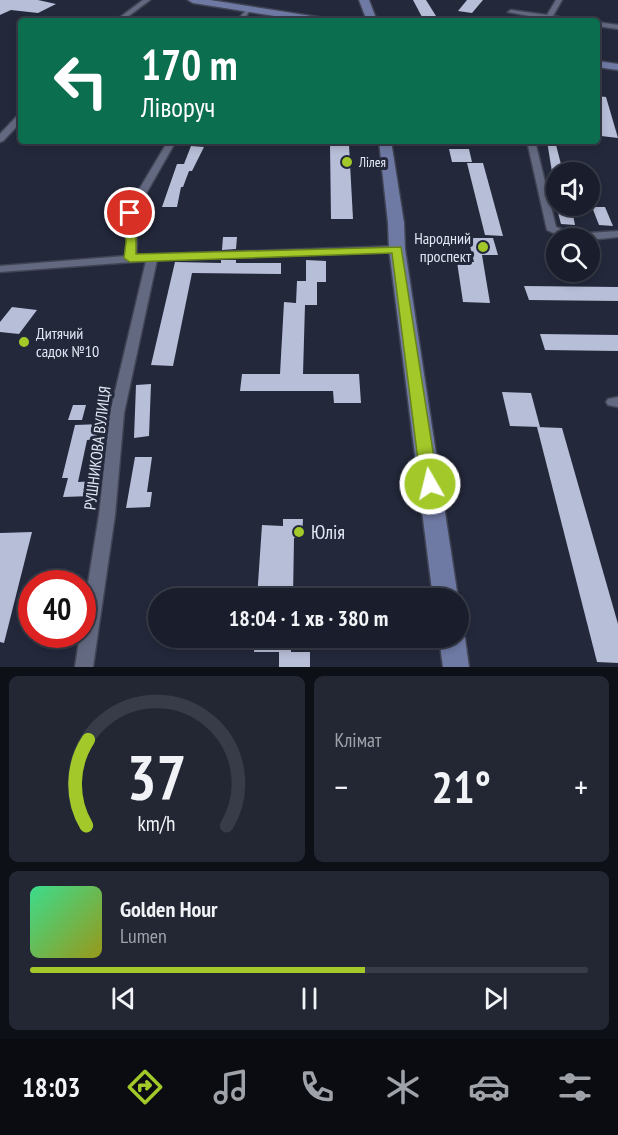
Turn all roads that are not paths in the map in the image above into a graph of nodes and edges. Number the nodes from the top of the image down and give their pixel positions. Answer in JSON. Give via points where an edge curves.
{"nodes":[{"id":1,"x":147,"y":0,"type":"edge"},
{"id":2,"x":193,"y":0,"type":"edge"},
{"id":3,"x":364,"y":0,"type":"edge"},
{"id":4,"x":559,"y":0,"type":"edge"},
{"id":5,"x":248,"y":9,"type":"junction"},
{"id":6,"x":511,"y":12,"type":"dead end"},
{"id":7,"x":122,"y":18,"type":"edge"},
{"id":8,"x":242,"y":18,"type":"edge"},
{"id":9,"x":305,"y":18,"type":"edge"},
{"id":10,"x":371,"y":18,"type":"edge"},
{"id":11,"x":543,"y":18,"type":"edge"},
{"id":12,"x":549,"y":18,"type":"edge"},
{"id":13,"x":600,"y":24,"type":"edge"},
{"id":14,"x":618,"y":27,"type":"edge"},
{"id":15,"x":600,"y":64,"type":"edge"},
{"id":16,"x":618,"y":67,"type":"edge"},
{"id":17,"x":18,"y":120,"type":"edge"},
{"id":18,"x":0,"y":139,"type":"edge"},
{"id":19,"x":170,"y":144,"type":"edge"},
{"id":20,"x":385,"y":144,"type":"edge"},
{"id":21,"x":532,"y":144,"type":"edge"},
{"id":22,"x":618,"y":234,"type":"edge"},
{"id":23,"x":397,"y":249,"type":"junction"},
{"id":24,"x":152,"y":257,"type":"junction"},
{"id":25,"x":130,"y":258,"type":"junction"},
{"id":26,"x":0,"y":269,"type":"edge"},
{"id":27,"x":445,"y":588,"type":"edge"},
{"id":28,"x":453,"y":648,"type":"edge"},
{"id":29,"x":84,"y":667,"type":"edge"},
{"id":30,"x":456,"y":667,"type":"edge"}],
"edges":[{"from":1,"to":7,"type":"street"},
{"from":2,"to":5,"type":"street"},
{"from":3,"to":10,"type":"street"},
{"from":4,"to":12,"type":"street"},
{"from":5,"to":8,"type":"street"},
{"from":5,"to":9,"type":"street"},
{"from":6,"to":11,"type":"street"},
{"from":13,"to":14,"type":"street"},
{"from":15,"to":16,"type":"street"},
{"from":17,"to":18,"type":"street"},
{"from":19,"to":25,"type":"street","via":[[130,213]]},
{"from":20,"to":23,"type":"street"},
{"from":21,"to":22,"type":"street","via":[[551,228],[570,238]]},
{"from":23,"to":24,"type":"street"},
{"from":23,"to":27,"type":"street"},
{"from":24,"to":25,"type":"street"},
{"from":24,"to":29,"type":"street","name":"РУШНИКОВА ВУЛИЦЯ","via":[[117,413],[107,515]]},
{"from":25,"to":26,"type":"street"},
{"from":28,"to":30,"type":"street"}]}
